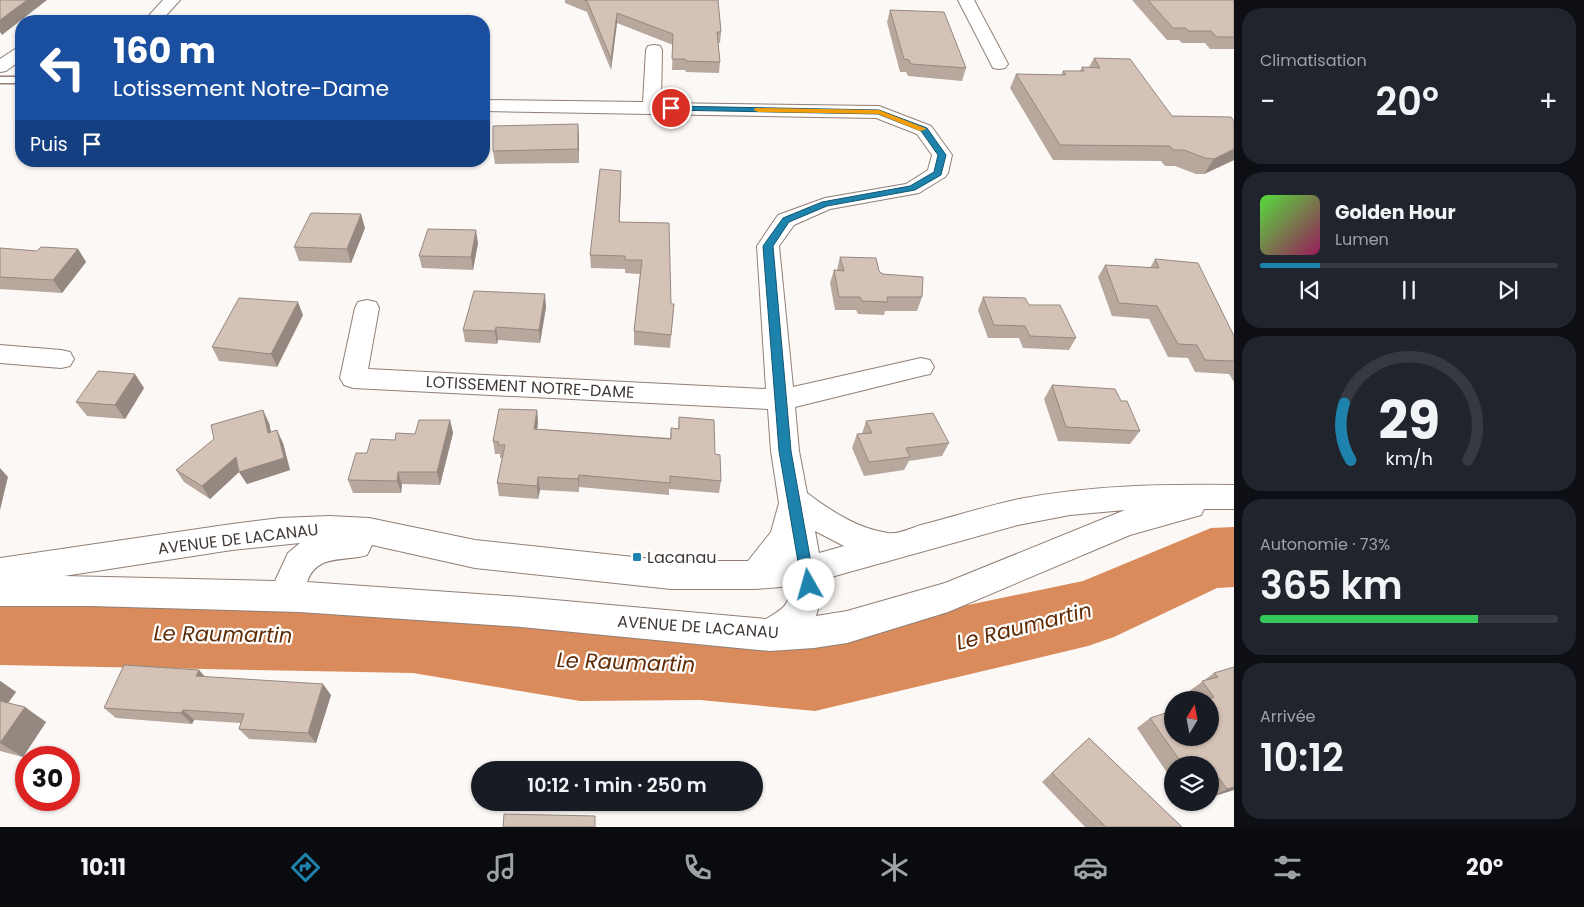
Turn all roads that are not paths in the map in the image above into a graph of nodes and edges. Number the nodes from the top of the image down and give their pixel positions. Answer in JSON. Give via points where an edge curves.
{"nodes":[{"id":1,"x":172,"y":0,"type":"edge"},
{"id":2,"x":966,"y":0,"type":"edge"},
{"id":3,"x":158,"y":15,"type":"edge"},
{"id":4,"x":654,"y":50,"type":"dead end"},
{"id":5,"x":999,"y":64,"type":"dead end"},
{"id":6,"x":0,"y":80,"type":"edge"},
{"id":7,"x":15,"y":80,"type":"edge"},
{"id":8,"x":0,"y":88,"type":"edge"},
{"id":9,"x":15,"y":88,"type":"edge"},
{"id":10,"x":490,"y":106,"type":"edge"},
{"id":11,"x":652,"y":108,"type":"junction"},
{"id":12,"x":368,"y":308,"type":"dead end"},
{"id":13,"x":0,"y":354,"type":"edge"},
{"id":14,"x":61,"y":359,"type":"dead end"},
{"id":15,"x":921,"y":367,"type":"dead end"},
{"id":16,"x":780,"y":400,"type":"junction"},
{"id":17,"x":1230,"y":497,"type":"edge"},
{"id":18,"x":795,"y":500,"type":"junction"},
{"id":19,"x":889,"y":548,"type":"junction"},
{"id":20,"x":475,"y":554,"type":"junction"},
{"id":21,"x":807,"y":570,"type":"junction"},
{"id":22,"x":0,"y":572,"type":"edge"},
{"id":23,"x":755,"y":575,"type":"junction"},
{"id":24,"x":0,"y":591,"type":"edge"},
{"id":25,"x":299,"y":597,"type":"junction"},
{"id":26,"x":770,"y":635,"type":"junction"}],
"edges":[{"from":1,"to":3,"type":"street"},
{"from":2,"to":5,"type":"street"},
{"from":4,"to":11,"type":"street"},
{"from":6,"to":7,"type":"lane"},
{"from":8,"to":9,"type":"lane"},
{"from":10,"to":11,"type":"street"},
{"from":11,"to":16,"type":"street","via":[[879,112],[924,130],[942,155],[938,173],[912,188],[825,204],[786,220],[768,246]]},
{"from":12,"to":16,"type":"street","name":"LOTISSEMENT NOTRE-DAME","via":[[353,378]]},
{"from":13,"to":14,"type":"street"},
{"from":15,"to":16,"type":"street","name":"LOTISSEMENT NOTRE-DAME"},
{"from":16,"to":18,"type":"street","via":[[785,451]]},
{"from":17,"to":19,"type":"street","name":"AVENUE DE LACANAU","via":[[1116,498],[1070,503],[1018,512]]},
{"from":17,"to":26,"type":"street","name":"AVENUE DE LACANAU","via":[[1125,523],[948,597],[884,617],[847,627]]},
{"from":18,"to":19,"type":"street","via":[[838,530]]},
{"from":18,"to":21,"type":"street"},
{"from":18,"to":23,"type":"street","via":[[786,534],[773,558]]},
{"from":19,"to":21,"type":"street","name":"AVENUE DE LACANAU"},
{"from":20,"to":22,"type":"street","name":"AVENUE DE LACANAU","via":[[369,531],[329,529],[232,537]]},
{"from":20,"to":23,"type":"street","name":"AVENUE DE LACANAU","via":[[671,576]]},
{"from":20,"to":25,"type":"street","name":"AVENUE DE LACANAU","via":[[344,544],[324,547],[301,559],[294,571],[290,584]]},
{"from":21,"to":23,"type":"street","name":"AVENUE DE LACANAU"},
{"from":21,"to":26,"type":"street","via":[[809,585],[802,611]]},
{"from":24,"to":25,"type":"street","name":"AVENUE DE LACANAU"},
{"from":25,"to":26,"type":"street","name":"AVENUE DE LACANAU","via":[[521,612]]}]}
